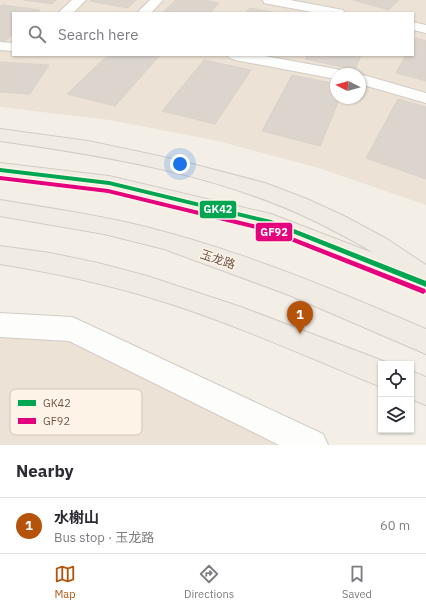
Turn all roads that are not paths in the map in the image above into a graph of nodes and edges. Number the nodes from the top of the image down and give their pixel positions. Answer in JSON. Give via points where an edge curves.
{"nodes":[{"id":1,"x":80,"y":0,"type":"edge"},
{"id":2,"x":157,"y":0,"type":"edge"},
{"id":3,"x":269,"y":0,"type":"edge"},
{"id":4,"x":66,"y":12,"type":"edge"},
{"id":5,"x":145,"y":12,"type":"edge"},
{"id":6,"x":333,"y":12,"type":"edge"},
{"id":7,"x":414,"y":26,"type":"edge"},
{"id":8,"x":426,"y":29,"type":"edge"},
{"id":9,"x":0,"y":46,"type":"edge"},
{"id":10,"x":12,"y":47,"type":"edge"},
{"id":11,"x":240,"y":56,"type":"edge"},
{"id":12,"x":330,"y":73,"type":"edge"},
{"id":13,"x":366,"y":81,"type":"edge"},
{"id":14,"x":426,"y":98,"type":"edge"},
{"id":15,"x":0,"y":135,"type":"edge"},
{"id":16,"x":0,"y":170,"type":"edge"},
{"id":17,"x":0,"y":208,"type":"edge"},
{"id":18,"x":0,"y":255,"type":"edge"},
{"id":19,"x":426,"y":278,"type":"edge"},
{"id":20,"x":426,"y":284,"type":"edge"},
{"id":21,"x":0,"y":325,"type":"edge"},
{"id":22,"x":426,"y":342,"type":"edge"},
{"id":23,"x":378,"y":372,"type":"edge"},
{"id":24,"x":414,"y":386,"type":"edge"},
{"id":25,"x":426,"y":391,"type":"edge"},
{"id":26,"x":312,"y":445,"type":"edge"}],
"edges":[{"from":1,"to":4,"type":"street"},
{"from":2,"to":5,"type":"street"},
{"from":3,"to":6,"type":"street"},
{"from":7,"to":8,"type":"street"},
{"from":9,"to":10,"type":"street"},
{"from":11,"to":12,"type":"street"},
{"from":13,"to":14,"type":"street"},
{"from":15,"to":19,"type":"main road","via":[[88,148],[258,188],[299,204],[379,245]]},
{"from":16,"to":20,"type":"main road","via":[[109,183],[271,222]]},
{"from":17,"to":22,"type":"main road","name":"玉龙路","via":[[86,222],[165,241],[334,301]]},
{"from":18,"to":23,"type":"main road","via":[[96,273],[185,298]]},
{"from":21,"to":26,"type":"street","via":[[72,329]]},
{"from":24,"to":25,"type":"main road"}]}
